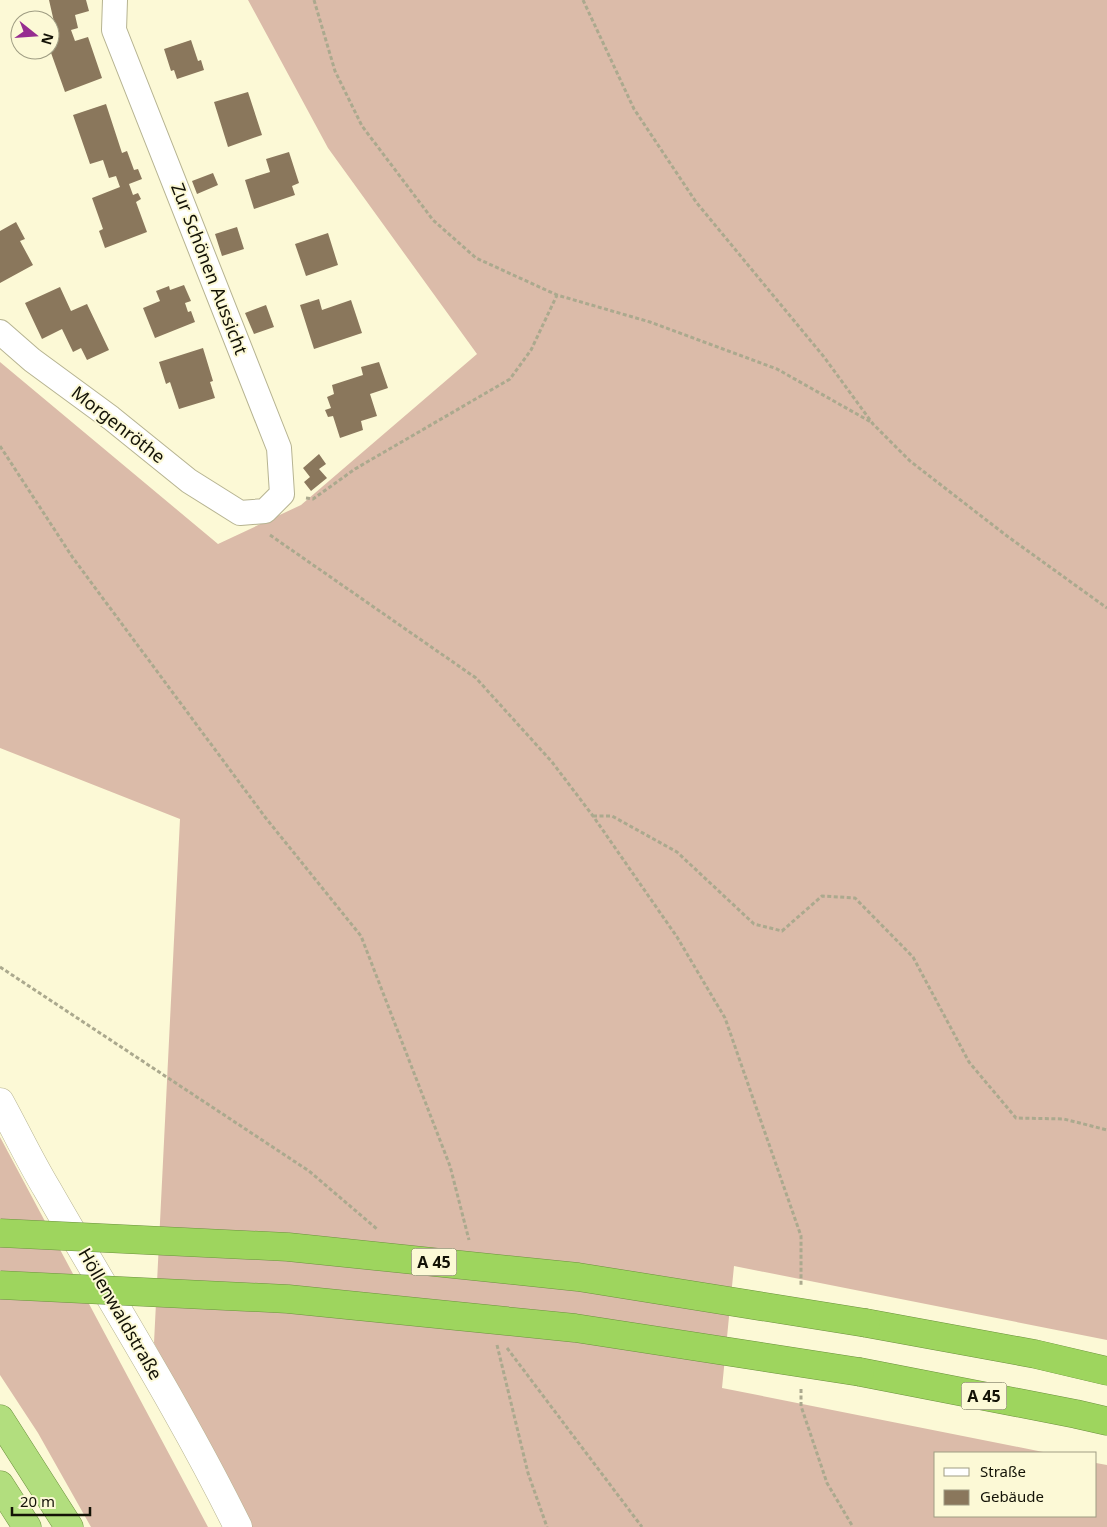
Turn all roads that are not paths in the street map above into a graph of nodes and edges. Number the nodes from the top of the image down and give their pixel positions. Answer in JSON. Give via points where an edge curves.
{"nodes":[{"id":1,"x":115,"y":0,"type":"edge"},
{"id":2,"x":0,"y":332,"type":"edge"},
{"id":3,"x":240,"y":513,"type":"joint"},
{"id":4,"x":0,"y":1102,"type":"edge"},
{"id":5,"x":0,"y":1233,"type":"edge"},
{"id":6,"x":0,"y":1286,"type":"edge"},
{"id":7,"x":1107,"y":1371,"type":"edge"},
{"id":8,"x":0,"y":1419,"type":"edge"},
{"id":9,"x":1107,"y":1421,"type":"edge"},
{"id":10,"x":0,"y":1485,"type":"edge"},
{"id":11,"x":27,"y":1527,"type":"edge"},
{"id":12,"x":69,"y":1527,"type":"edge"},
{"id":13,"x":238,"y":1527,"type":"edge"}],
"edges":[{"from":1,"to":3,"type":"street","name":"Zur Schönen Aussicht","via":[[114,30],[279,448],[282,494],[265,511]]},
{"from":2,"to":3,"type":"street","name":"Morgenröthe","via":[[190,481]]},
{"from":4,"to":13,"type":"street","name":"Höllenwaldstraße","via":[[209,1470]]},
{"from":5,"to":7,"type":"highway","number":"A 45","bridge":true,"via":[[288,1247],[569,1276],[866,1323],[1035,1354]]},
{"from":6,"to":9,"type":"highway","number":"A 45","bridge":true,"via":[[288,1299],[575,1328],[860,1372]]},
{"from":8,"to":12,"type":"highway"},
{"from":10,"to":11,"type":"highway"}]}
